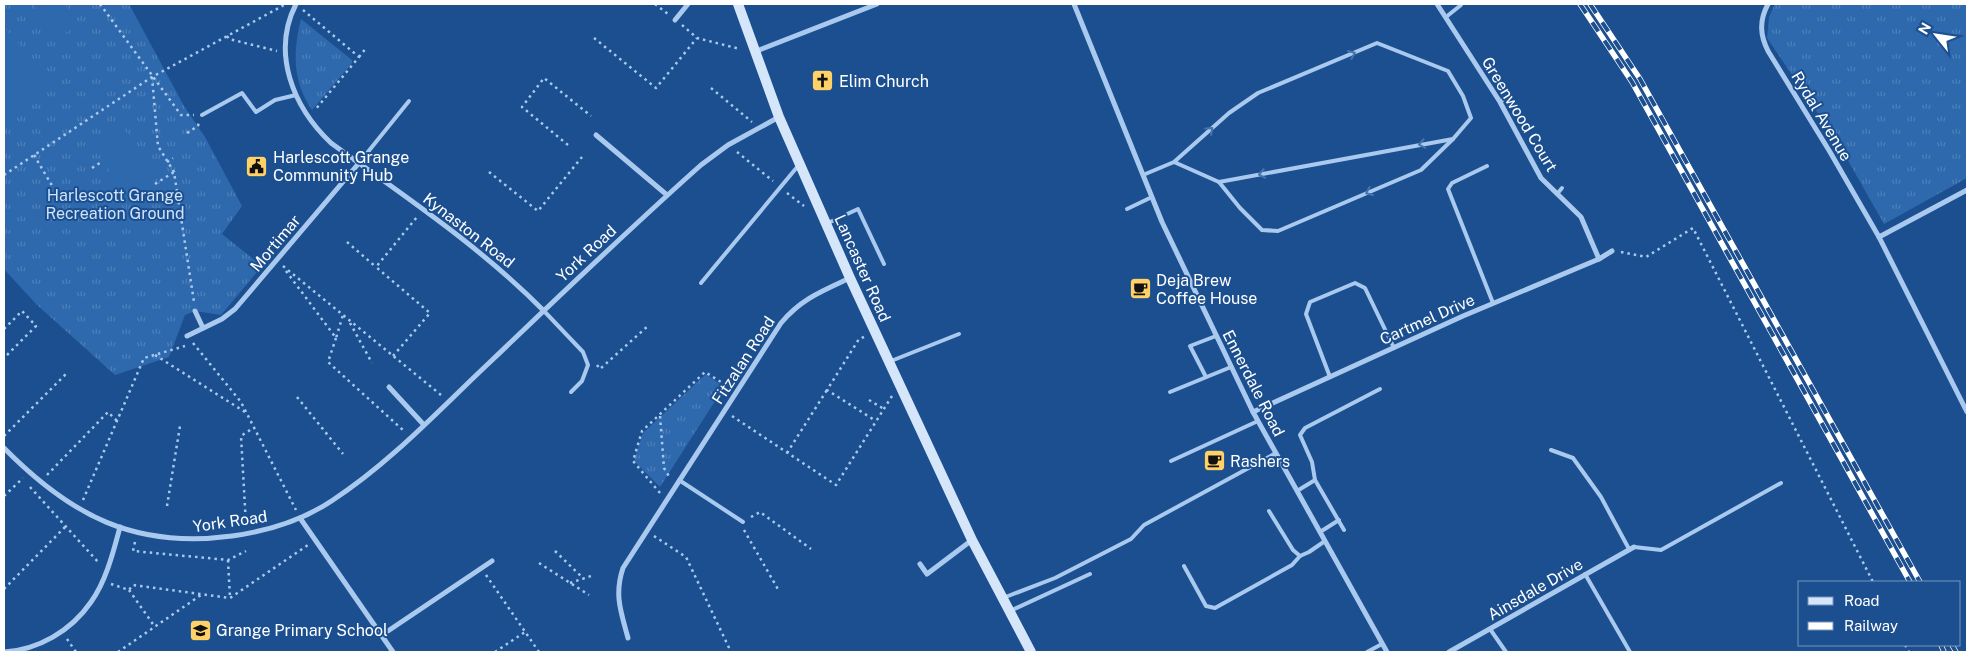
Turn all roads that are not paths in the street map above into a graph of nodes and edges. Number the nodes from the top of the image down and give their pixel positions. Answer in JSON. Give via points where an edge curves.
{"nodes":[{"id":1,"x":688,"y":4,"type":"edge"},
{"id":2,"x":738,"y":4,"type":"edge"},
{"id":3,"x":877,"y":4,"type":"edge"},
{"id":4,"x":1074,"y":4,"type":"edge"},
{"id":5,"x":1437,"y":4,"type":"edge"},
{"id":6,"x":1768,"y":4,"type":"edge"},
{"id":7,"x":1461,"y":5,"type":"dead end"},
{"id":8,"x":295,"y":6,"type":"edge"},
{"id":9,"x":1446,"y":17,"type":"junction"},
{"id":10,"x":675,"y":20,"type":"road end"},
{"id":11,"x":754,"y":52,"type":"junction"},
{"id":12,"x":296,"y":95,"type":"junction"},
{"id":13,"x":1510,"y":95,"type":"dead end"},
{"id":14,"x":409,"y":101,"type":"dead end"},
{"id":15,"x":1500,"y":102,"type":"junction"},
{"id":16,"x":202,"y":115,"type":"road end"},
{"id":17,"x":778,"y":117,"type":"junction"},
{"id":18,"x":596,"y":136,"type":"dead end"},
{"id":19,"x":1453,"y":139,"type":"junction"},
{"id":20,"x":1174,"y":162,"type":"junction"},
{"id":21,"x":359,"y":163,"type":"junction"},
{"id":22,"x":800,"y":164,"type":"junction"},
{"id":23,"x":1487,"y":166,"type":"dead end"},
{"id":24,"x":1143,"y":176,"type":"junction"},
{"id":25,"x":1219,"y":182,"type":"junction"},
{"id":26,"x":1562,"y":188,"type":"dead end"},
{"id":27,"x":1967,"y":190,"type":"edge"},
{"id":28,"x":1557,"y":194,"type":"junction"},
{"id":29,"x":667,"y":195,"type":"junction"},
{"id":30,"x":1152,"y":197,"type":"junction"},
{"id":31,"x":1127,"y":210,"type":"dead end"},
{"id":32,"x":826,"y":223,"type":"junction"},
{"id":33,"x":1879,"y":237,"type":"junction"},
{"id":34,"x":1612,"y":251,"type":"road end"},
{"id":35,"x":1599,"y":259,"type":"junction"},
{"id":36,"x":884,"y":264,"type":"dead end"},
{"id":37,"x":850,"y":278,"type":"junction"},
{"id":38,"x":701,"y":283,"type":"dead end"},
{"id":39,"x":1493,"y":304,"type":"junction"},
{"id":40,"x":544,"y":310,"type":"junction"},
{"id":41,"x":195,"y":311,"type":"road end"},
{"id":42,"x":203,"y":328,"type":"junction"},
{"id":43,"x":959,"y":334,"type":"dead end"},
{"id":44,"x":187,"y":336,"type":"road end"},
{"id":45,"x":1216,"y":336,"type":"junction"},
{"id":46,"x":1394,"y":348,"type":"junction"},
{"id":47,"x":889,"y":362,"type":"junction"},
{"id":48,"x":1231,"y":367,"type":"junction"},
{"id":49,"x":1206,"y":377,"type":"junction"},
{"id":50,"x":1330,"y":377,"type":"junction"},
{"id":51,"x":389,"y":387,"type":"dead end"},
{"id":52,"x":1380,"y":389,"type":"dead end"},
{"id":53,"x":571,"y":392,"type":"dead end"},
{"id":54,"x":1170,"y":392,"type":"dead end"},
{"id":55,"x":1253,"y":412,"type":"junction"},
{"id":56,"x":1967,"y":412,"type":"edge"},
{"id":57,"x":1258,"y":421,"type":"junction"},
{"id":58,"x":424,"y":425,"type":"junction"},
{"id":59,"x":4,"y":448,"type":"edge"},
{"id":60,"x":1551,"y":450,"type":"dead end"},
{"id":61,"x":1276,"y":453,"type":"junction"},
{"id":62,"x":1172,"y":461,"type":"dead end"},
{"id":63,"x":1315,"y":480,"type":"junction"},
{"id":64,"x":678,"y":482,"type":"junction"},
{"id":65,"x":1781,"y":483,"type":"dead end"},
{"id":66,"x":1297,"y":491,"type":"junction"},
{"id":67,"x":1269,"y":511,"type":"dead end"},
{"id":68,"x":300,"y":518,"type":"junction"},
{"id":69,"x":1339,"y":520,"type":"junction"},
{"id":70,"x":743,"y":522,"type":"road end"},
{"id":71,"x":120,"y":528,"type":"junction"},
{"id":72,"x":1344,"y":530,"type":"dead end"},
{"id":73,"x":1320,"y":532,"type":"junction"},
{"id":74,"x":972,"y":540,"type":"junction"},
{"id":75,"x":1325,"y":541,"type":"junction"},
{"id":76,"x":1631,"y":548,"type":"junction"},
{"id":77,"x":1300,"y":556,"type":"junction"},
{"id":78,"x":492,"y":561,"type":"dead end"},
{"id":79,"x":920,"y":564,"type":"dead end"},
{"id":80,"x":1184,"y":566,"type":"dead end"},
{"id":81,"x":1090,"y":574,"type":"dead end"},
{"id":82,"x":1585,"y":574,"type":"junction"},
{"id":83,"x":1003,"y":598,"type":"junction"},
{"id":84,"x":1010,"y":611,"type":"junction"},
{"id":85,"x":1490,"y":629,"type":"junction"},
{"id":86,"x":382,"y":635,"type":"junction"},
{"id":87,"x":628,"y":638,"type":"dead end"},
{"id":88,"x":1382,"y":644,"type":"junction"},
{"id":89,"x":4,"y":652,"type":"edge"},
{"id":90,"x":394,"y":652,"type":"edge"},
{"id":91,"x":1031,"y":652,"type":"edge"},
{"id":92,"x":1367,"y":652,"type":"edge"},
{"id":93,"x":1387,"y":652,"type":"edge"},
{"id":94,"x":1449,"y":652,"type":"edge"},
{"id":95,"x":1506,"y":652,"type":"edge"},
{"id":96,"x":1630,"y":652,"type":"edge"}],
"edges":[{"from":1,"to":10,"type":"street"},
{"from":2,"to":11,"type":"street","name":"Lancaster Road"},
{"from":3,"to":11,"type":"street"},
{"from":4,"to":24,"type":"street","name":"Ennerdale Road"},
{"from":5,"to":9,"type":"street","name":"Greenwood Court"},
{"from":6,"to":33,"type":"street","name":"Rydal Avenue","via":[[1761,28],[1768,52]]},
{"from":7,"to":9,"type":"lane"},
{"from":8,"to":12,"type":"street","name":"Kynaston Road","via":[[285,51],[288,76]]},
{"from":9,"to":15,"type":"street","name":"Greenwood Court"},
{"from":11,"to":17,"type":"street","name":"Lancaster Road"},
{"from":12,"to":16,"type":"lane","via":[[275,100],[256,112],[242,93]]},
{"from":12,"to":21,"type":"street","name":"Kynaston Road","via":[[316,129]]},
{"from":13,"to":15,"type":"lane"},
{"from":14,"to":21,"type":"lane"},
{"from":15,"to":28,"type":"street","name":"Greenwood Court","via":[[1540,178]]},
{"from":17,"to":22,"type":"street","name":"Lancaster Road"},
{"from":17,"to":29,"type":"street","name":"York Road","via":[[728,145]]},
{"from":18,"to":29,"type":"street"},
{"from":20,"to":19,"type":"lane","one_way":true,"via":[[1229,113],[1258,94],[1376,43],[1448,71],[1471,118]]},
{"from":19,"to":25,"type":"lane","one_way":true},
{"from":19,"to":25,"type":"lane","one_way":true,"via":[[1421,170],[1278,231],[1262,230]]},
{"from":20,"to":24,"type":"lane"},
{"from":20,"to":25,"type":"lane"},
{"from":21,"to":40,"type":"street","name":"Kynaston Road","via":[[468,242]]},
{"from":21,"to":42,"type":"street","name":"Mortimar","via":[[235,310]]},
{"from":22,"to":32,"type":"street","name":"Lancaster Road"},
{"from":22,"to":38,"type":"lane"},
{"from":23,"to":39,"type":"lane","via":[[1452,183],[1448,189]]},
{"from":24,"to":30,"type":"street","name":"Ennerdale Road"},
{"from":26,"to":28,"type":"lane"},
{"from":27,"to":33,"type":"street"},
{"from":28,"to":35,"type":"street","name":"Greenwood Court","via":[[1581,217]]},
{"from":29,"to":40,"type":"street","name":"York Road"},
{"from":30,"to":31,"type":"lane"},
{"from":30,"to":45,"type":"street","name":"Ennerdale Road"},
{"from":32,"to":36,"type":"lane","via":[[858,209]]},
{"from":32,"to":37,"type":"street","name":"Lancaster Road"},
{"from":33,"to":56,"type":"street","name":"Rydal Avenue"},
{"from":34,"to":35,"type":"street","name":"Cartmel Drive"},
{"from":35,"to":39,"type":"street","name":"Cartmel Drive"},
{"from":37,"to":47,"type":"street","name":"Lancaster Road"},
{"from":37,"to":64,"type":"street","name":"Fitzalan Road","via":[[808,297],[781,323]]},
{"from":39,"to":46,"type":"street","name":"Cartmel Drive"},
{"from":40,"to":53,"type":"lane","via":[[583,352],[588,365],[582,381]]},
{"from":40,"to":58,"type":"street","name":"York Road"},
{"from":41,"to":42,"type":"street"},
{"from":42,"to":44,"type":"street","name":"Mortimar"},
{"from":43,"to":47,"type":"lane"},
{"from":45,"to":48,"type":"street","name":"Ennerdale Road"},
{"from":45,"to":49,"type":"lane","via":[[1190,346]]},
{"from":46,"to":50,"type":"street","name":"Cartmel Drive"},
{"from":46,"to":50,"type":"lane","via":[[1366,288],[1356,283],[1310,302],[1306,314]]},
{"from":47,"to":74,"type":"street","name":"Lancaster Road"},
{"from":48,"to":49,"type":"lane"},
{"from":48,"to":55,"type":"street","name":"Ennerdale Road"},
{"from":49,"to":54,"type":"lane"},
{"from":50,"to":55,"type":"street","name":"Cartmel Drive"},
{"from":51,"to":58,"type":"street"},
{"from":52,"to":63,"type":"lane","via":[[1305,428],[1300,435],[1312,462]]},
{"from":55,"to":57,"type":"street","name":"Ennerdale Road"},
{"from":57,"to":61,"type":"street","name":"Ennerdale Road"},
{"from":57,"to":62,"type":"lane"},
{"from":58,"to":68,"type":"street","name":"York Road","via":[[362,480],[331,502]]},
{"from":59,"to":71,"type":"street","name":"York Road","via":[[29,473],[79,510]]},
{"from":60,"to":76,"type":"lane","via":[[1573,458]]},
{"from":61,"to":66,"type":"street","name":"Ennerdale Road"},
{"from":61,"to":83,"type":"lane","via":[[1144,525],[1131,539],[1055,578]]},
{"from":63,"to":66,"type":"lane"},
{"from":63,"to":69,"type":"lane"},
{"from":64,"to":70,"type":"lane"},
{"from":64,"to":87,"type":"street","name":"Fitzalan Road","via":[[622,568],[618,598]]},
{"from":65,"to":76,"type":"lane","via":[[1661,550]]},
{"from":66,"to":73,"type":"street","name":"Ennerdale Road"},
{"from":67,"to":77,"type":"lane"},
{"from":68,"to":71,"type":"street","name":"York Road","via":[[271,529],[211,539],[155,537]]},
{"from":68,"to":86,"type":"street"},
{"from":69,"to":72,"type":"lane"},
{"from":69,"to":73,"type":"lane"},
{"from":71,"to":89,"type":"street","via":[[102,581],[91,602],[69,626],[41,645]]},
{"from":73,"to":75,"type":"street","name":"Ennerdale Road"},
{"from":74,"to":79,"type":"street","via":[[927,574]]},
{"from":74,"to":83,"type":"street","name":"Lancaster Road"},
{"from":75,"to":77,"type":"lane"},
{"from":75,"to":88,"type":"street","name":"Ennerdale Road"},
{"from":76,"to":82,"type":"street","name":"Ainsdale Drive"},
{"from":77,"to":80,"type":"lane","via":[[1292,565],[1215,608],[1206,606]]},
{"from":78,"to":86,"type":"street"},
{"from":81,"to":84,"type":"lane"},
{"from":82,"to":85,"type":"street","name":"Ainsdale Drive"},
{"from":82,"to":96,"type":"lane"},
{"from":83,"to":84,"type":"street","name":"Lancaster Road"},
{"from":84,"to":91,"type":"street","name":"Lancaster Road"},
{"from":85,"to":94,"type":"street","name":"Ainsdale Drive"},
{"from":85,"to":95,"type":"lane"},
{"from":86,"to":90,"type":"street"},
{"from":88,"to":92,"type":"lane"},
{"from":88,"to":93,"type":"street","name":"Ennerdale Road"}]}
